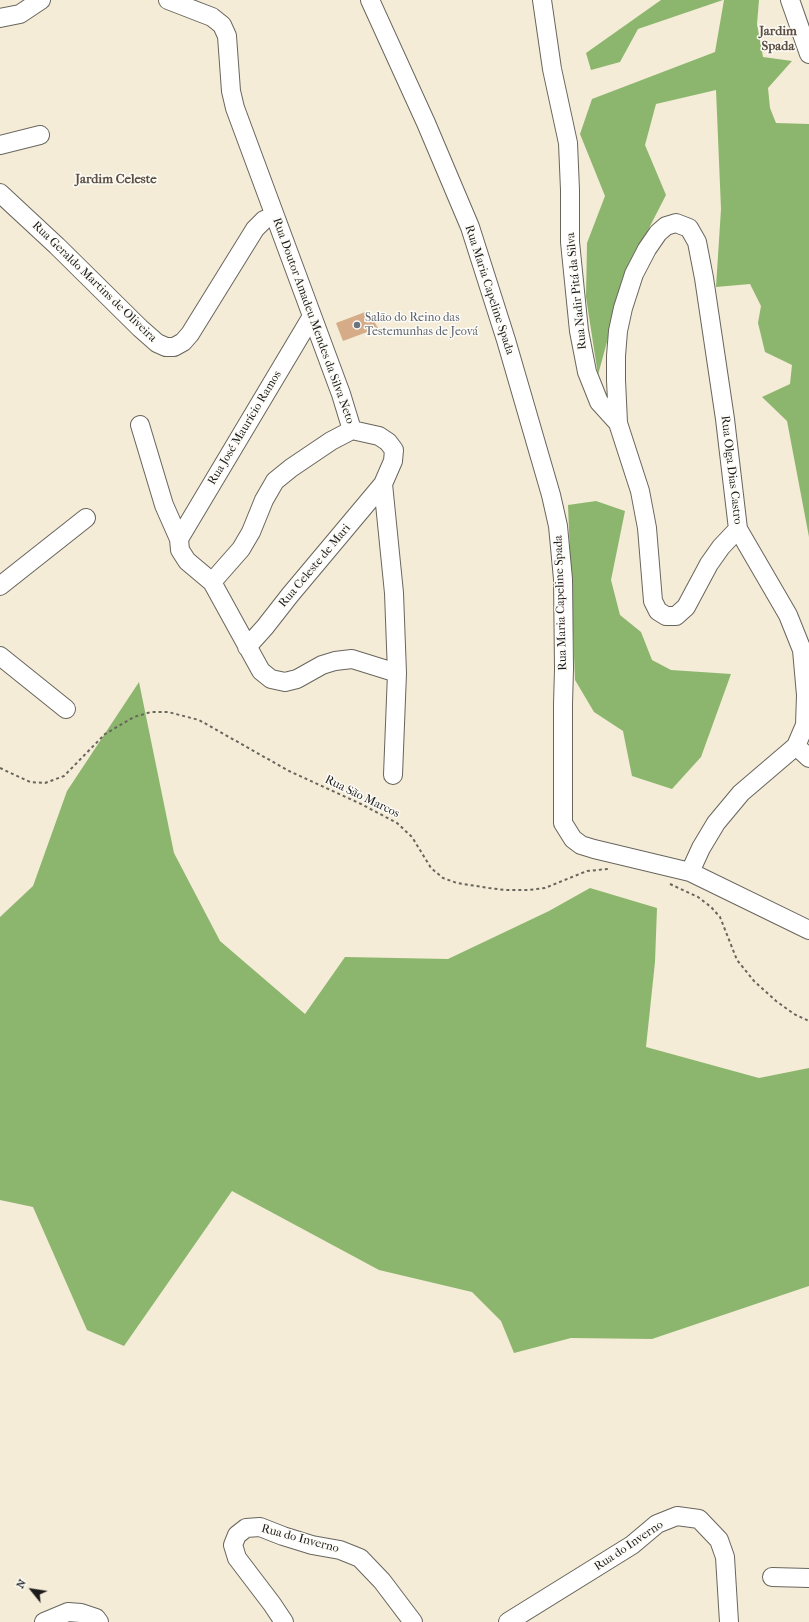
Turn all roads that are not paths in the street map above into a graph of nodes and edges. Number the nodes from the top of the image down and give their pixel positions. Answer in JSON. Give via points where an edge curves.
{"nodes":[{"id":1,"x":41,"y":0,"type":"edge"},
{"id":2,"x":168,"y":0,"type":"edge"},
{"id":3,"x":370,"y":0,"type":"edge"},
{"id":4,"x":542,"y":0,"type":"edge"},
{"id":5,"x":790,"y":0,"type":"edge"},
{"id":6,"x":0,"y":18,"type":"edge"},
{"id":7,"x":809,"y":54,"type":"edge"},
{"id":8,"x":40,"y":135,"type":"dead end"},
{"id":9,"x":0,"y":145,"type":"edge"},
{"id":10,"x":0,"y":193,"type":"edge"},
{"id":11,"x":274,"y":216,"type":"junction"},
{"id":12,"x":312,"y":316,"type":"junction"},
{"id":13,"x":618,"y":423,"type":"junction"},
{"id":14,"x":140,"y":425,"type":"dead end"},
{"id":15,"x":352,"y":430,"type":"junction"},
{"id":16,"x":383,"y":484,"type":"junction"},
{"id":17,"x":86,"y":518,"type":"dead end"},
{"id":18,"x":738,"y":529,"type":"junction"},
{"id":19,"x":179,"y":539,"type":"junction"},
{"id":20,"x":212,"y":582,"type":"junction"},
{"id":21,"x":0,"y":586,"type":"edge"},
{"id":22,"x":247,"y":646,"type":"junction"},
{"id":23,"x":0,"y":656,"type":"edge"},
{"id":24,"x":397,"y":674,"type":"junction"},
{"id":25,"x":66,"y":709,"type":"dead end"},
{"id":26,"x":796,"y":746,"type":"junction"},
{"id":27,"x":809,"y":758,"type":"edge"},
{"id":28,"x":393,"y":775,"type":"dead end"},
{"id":29,"x":690,"y":872,"type":"junction"},
{"id":30,"x":809,"y":930,"type":"edge"},
{"id":31,"x":772,"y":1578,"type":"dead end"},
{"id":32,"x":809,"y":1578,"type":"edge"},
{"id":33,"x":44,"y":1622,"type":"edge"},
{"id":34,"x":98,"y":1622,"type":"edge"},
{"id":35,"x":284,"y":1622,"type":"edge"},
{"id":36,"x":413,"y":1622,"type":"edge"},
{"id":37,"x":508,"y":1622,"type":"edge"},
{"id":38,"x":729,"y":1622,"type":"edge"}],
"edges":[{"from":1,"to":6,"type":"street","via":[[20,14]]},
{"from":2,"to":11,"type":"street","name":"Rua Doutor Amadeu Mendes da Silva Neto","via":[[212,17],[222,26],[227,36],[231,91],[235,108]]},
{"from":3,"to":29,"type":"street","name":"Rua Maria Capeline Spada","via":[[470,227],[506,340],[556,518],[563,579],[563,823],[573,839],[594,850]]},
{"from":4,"to":13,"type":"street","name":"Rua Nadir Pitá da Silva","via":[[552,69],[568,143],[570,242],[579,331],[587,372],[600,402]]},
{"from":5,"to":7,"type":"street"},
{"from":8,"to":9,"type":"street"},
{"from":10,"to":11,"type":"street","name":"Rua Geraldo Martins de Oliveira","via":[[140,328],[157,343],[166,347],[174,347],[184,342],[255,229],[264,220]]},
{"from":11,"to":12,"type":"street","name":"Rua Doutor Amadeu Mendes da Silva Neto"},
{"from":12,"to":15,"type":"street","name":"Rua Doutor Amadeu Mendes da Silva Neto"},
{"from":12,"to":19,"type":"street","name":"Rua José Maurício Ramos"},
{"from":13,"to":18,"type":"street","name":"Rua Nadir Pitá da Silva","via":[[640,491],[647,528],[653,601],[658,611],[666,616],[676,616],[686,607],[709,564]]},
{"from":13,"to":18,"type":"street","name":"Rua Olga Dias Castro","via":[[618,331],[623,308],[634,274],[647,249],[658,233],[666,226],[676,223],[689,228],[697,242],[725,420]]},
{"from":14,"to":19,"type":"street","via":[[164,505]]},
{"from":15,"to":16,"type":"street","name":"Rua Doutor Amadeu Mendes da Silva Neto","via":[[379,436],[394,450],[389,474]]},
{"from":15,"to":20,"type":"street","via":[[331,441],[275,481],[241,549]]},
{"from":16,"to":22,"type":"street","name":"Rua Celeste de Mari"},
{"from":16,"to":24,"type":"street","via":[[394,592]]},
{"from":17,"to":21,"type":"street"},
{"from":18,"to":26,"type":"street","name":"Rua Olga Dias Castro","via":[[788,615],[802,650],[806,696],[805,725]]},
{"from":19,"to":20,"type":"street","via":[[180,550],[186,561]]},
{"from":20,"to":22,"type":"street"},
{"from":22,"to":24,"type":"street","via":[[262,671],[271,679],[284,682],[297,679],[335,661],[352,660]]},
{"from":23,"to":25,"type":"street"},
{"from":24,"to":28,"type":"street"},
{"from":26,"to":27,"type":"street"},
{"from":26,"to":29,"type":"street","name":"Rua Olga Dias Castro","via":[[741,793],[716,823]]},
{"from":29,"to":30,"type":"street","name":"Rua Maria Capeline Spada"},
{"from":31,"to":32,"type":"street"},
{"from":33,"to":34,"type":"street","via":[[68,1612],[81,1612],[96,1618]]},
{"from":35,"to":36,"type":"street","name":"Rua do Inverno","via":[[237,1558],[233,1545],[237,1535],[246,1528],[260,1527],[360,1558],[382,1581]]},
{"from":37,"to":38,"type":"street","name":"Rua do Inverno","via":[[632,1545],[657,1524],[677,1516],[699,1520],[720,1540],[725,1557]]}]}
